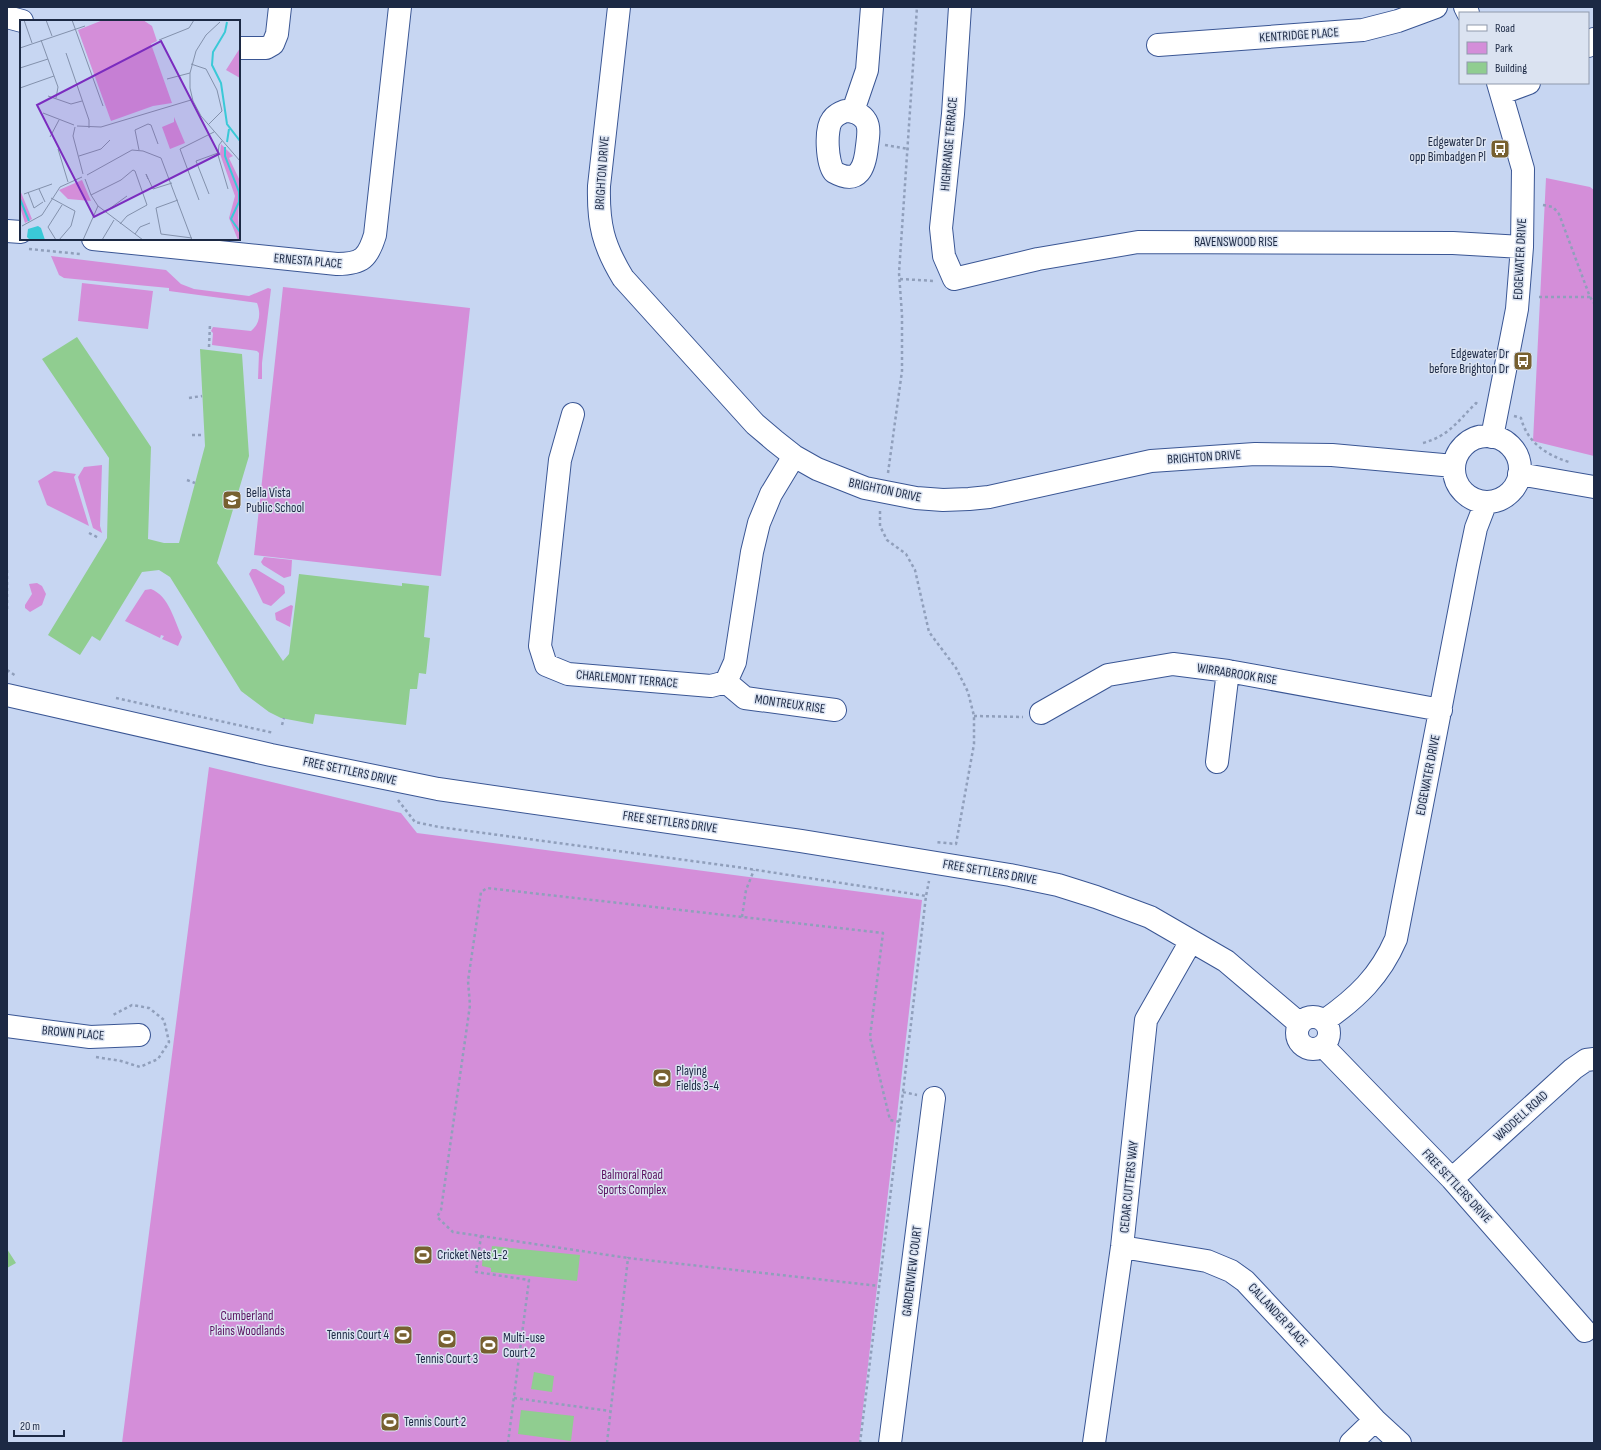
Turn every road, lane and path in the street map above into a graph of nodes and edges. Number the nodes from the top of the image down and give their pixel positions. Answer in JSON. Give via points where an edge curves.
{"nodes":[{"id":1,"x":280,"y":7,"type":"edge"},
{"id":2,"x":400,"y":7,"type":"edge"},
{"id":3,"x":619,"y":7,"type":"edge"},
{"id":4,"x":872,"y":7,"type":"edge"},
{"id":5,"x":917,"y":7,"type":"edge"},
{"id":6,"x":960,"y":7,"type":"edge"},
{"id":7,"x":1436,"y":7,"type":"edge"},
{"id":8,"x":7,"y":17,"type":"edge"},
{"id":9,"x":20,"y":20,"type":"edge"},
{"id":10,"x":1158,"y":45,"type":"dead end"},
{"id":11,"x":240,"y":48,"type":"edge"},
{"id":12,"x":1523,"y":84,"type":"edge"},
{"id":13,"x":1500,"y":88,"type":"edge"},
{"id":14,"x":853,"y":111,"type":"dead end"},
{"id":15,"x":883,"y":145,"type":"dead end"},
{"id":16,"x":909,"y":149,"type":"junction"},
{"id":17,"x":1543,"y":206,"type":"dead end"},
{"id":18,"x":7,"y":231,"type":"edge"},
{"id":19,"x":20,"y":232,"type":"edge"},
{"id":20,"x":103,"y":240,"type":"edge"},
{"id":21,"x":1522,"y":247,"type":"junction"},
{"id":22,"x":900,"y":279,"type":"junction"},
{"id":23,"x":954,"y":279,"type":"junction"},
{"id":24,"x":1539,"y":297,"type":"dead end"},
{"id":25,"x":1590,"y":297,"type":"junction"},
{"id":26,"x":1594,"y":303,"type":"edge"},
{"id":27,"x":210,"y":324,"type":"dead end"},
{"id":28,"x":209,"y":347,"type":"dead end"},
{"id":29,"x":202,"y":396,"type":"dead end"},
{"id":30,"x":189,"y":398,"type":"dead end"},
{"id":31,"x":573,"y":414,"type":"dead end"},
{"id":32,"x":192,"y":435,"type":"dead end"},
{"id":33,"x":204,"y":435,"type":"dead end"},
{"id":34,"x":1492,"y":437,"type":"junction"},
{"id":35,"x":794,"y":456,"type":"junction"},
{"id":36,"x":1454,"y":466,"type":"junction"},
{"id":37,"x":1520,"y":474,"type":"junction"},
{"id":38,"x":888,"y":475,"type":"dead end"},
{"id":39,"x":187,"y":480,"type":"dead end"},
{"id":40,"x":195,"y":483,"type":"dead end"},
{"id":41,"x":1594,"y":487,"type":"edge"},
{"id":42,"x":1486,"y":502,"type":"junction"},
{"id":43,"x":880,"y":508,"type":"dead end"},
{"id":44,"x":89,"y":533,"type":"dead end"},
{"id":45,"x":99,"y":538,"type":"dead end"},
{"id":46,"x":7,"y":570,"type":"edge"},
{"id":47,"x":7,"y":609,"type":"edge"},
{"id":48,"x":7,"y":670,"type":"edge"},
{"id":49,"x":1228,"y":671,"type":"junction"},
{"id":50,"x":23,"y":678,"type":"dead end"},
{"id":51,"x":726,"y":682,"type":"junction"},
{"id":52,"x":7,"y":695,"type":"edge"},
{"id":53,"x":114,"y":698,"type":"dead end"},
{"id":54,"x":835,"y":710,"type":"dead end"},
{"id":55,"x":1441,"y":710,"type":"junction"},
{"id":56,"x":1041,"y":713,"type":"joint"},
{"id":57,"x":974,"y":716,"type":"junction"},
{"id":58,"x":284,"y":718,"type":"dead end"},
{"id":59,"x":282,"y":725,"type":"dead end"},
{"id":60,"x":274,"y":733,"type":"dead end"},
{"id":61,"x":1217,"y":762,"type":"dead end"},
{"id":62,"x":936,"y":842,"type":"dead end"},
{"id":63,"x":754,"y":870,"type":"dead end"},
{"id":64,"x":926,"y":896,"type":"dead end"},
{"id":65,"x":742,"y":917,"type":"junction"},
{"id":66,"x":1191,"y":941,"type":"junction"},
{"id":67,"x":1324,"y":1021,"type":"junction"},
{"id":68,"x":1300,"y":1024,"type":"junction"},
{"id":69,"x":7,"y":1026,"type":"edge"},
{"id":70,"x":139,"y":1035,"type":"dead end"},
{"id":71,"x":1323,"y":1046,"type":"junction"},
{"id":72,"x":1594,"y":1059,"type":"edge"},
{"id":73,"x":934,"y":1098,"type":"dead end"},
{"id":74,"x":900,"y":1122,"type":"junction"},
{"id":75,"x":1452,"y":1179,"type":"junction"},
{"id":76,"x":481,"y":1236,"type":"junction"},
{"id":77,"x":1122,"y":1247,"type":"junction"},
{"id":78,"x":628,"y":1258,"type":"junction"},
{"id":79,"x":878,"y":1286,"type":"junction"},
{"id":80,"x":1585,"y":1331,"type":"dead end"},
{"id":81,"x":514,"y":1398,"type":"junction"},
{"id":82,"x":610,"y":1412,"type":"junction"},
{"id":83,"x":1375,"y":1420,"type":"junction"},
{"id":84,"x":508,"y":1443,"type":"edge"},
{"id":85,"x":607,"y":1443,"type":"edge"},
{"id":86,"x":860,"y":1443,"type":"edge"},
{"id":87,"x":890,"y":1443,"type":"edge"},
{"id":88,"x":1094,"y":1443,"type":"edge"},
{"id":89,"x":1351,"y":1443,"type":"edge"},
{"id":90,"x":1400,"y":1443,"type":"edge"}],
"edges":[{"from":1,"to":11,"type":"street","via":[[277,34],[273,44],[266,48]]},
{"from":2,"to":20,"type":"street","name":"ERNESTA PLACE","via":[[375,235],[368,254],[361,261],[337,264]]},
{"from":3,"to":35,"type":"street","name":"BRIGHTON DRIVE","via":[[598,208],[601,232],[609,256],[623,278],[755,424]]},
{"from":4,"to":14,"type":"street","via":[[867,70]]},
{"from":5,"to":16,"type":"path"},
{"from":6,"to":23,"type":"street","name":"HIGHRANGE TERRACE","via":[[953,114],[941,228],[944,256]]},
{"from":7,"to":10,"type":"street","name":"KENTRIDGE PLACE","via":[[1398,22],[1363,30]]},
{"from":8,"to":9,"type":"street"},
{"from":12,"to":13,"type":"street"},
{"from":13,"to":21,"type":"street","name":"EDGEWATER DRIVE","via":[[1523,169]]},
{"from":15,"to":16,"type":"path"},
{"from":16,"to":22,"type":"path","via":[[902,217]]},
{"from":17,"to":25,"type":"path","via":[[1553,208],[1559,214]]},
{"from":18,"to":19,"type":"street"},
{"from":21,"to":23,"type":"street","name":"RAVENSWOOD RISE","via":[[1453,243],[1138,242],[1038,260]]},
{"from":21,"to":34,"type":"street","name":"EDGEWATER DRIVE","via":[[1517,309]]},
{"from":22,"to":23,"type":"path","via":[[938,282]]},
{"from":22,"to":38,"type":"path","via":[[902,370]]},
{"from":24,"to":25,"type":"path"},
{"from":25,"to":26,"type":"path"},
{"from":27,"to":28,"type":"path"},
{"from":29,"to":30,"type":"path"},
{"from":31,"to":51,"type":"street","name":"CHARLEMONT TERRACE","via":[[560,460],[540,646],[546,665],[568,674],[711,686]]},
{"from":32,"to":33,"type":"path"},
{"from":34,"to":36,"type":"street","via":[[1474,439],[1467,443],[1458,454]]},
{"from":34,"to":37,"type":"street","via":[[1510,446],[1516,454]]},
{"from":35,"to":36,"type":"street","name":"BRIGHTON DRIVE","via":[[817,469],[865,488],[916,498],[943,500],[989,497],[1151,461],[1255,454],[1332,455]]},
{"from":35,"to":51,"type":"street","via":[[771,494],[759,523],[735,662]]},
{"from":36,"to":42,"type":"street","via":[[1462,491]]},
{"from":37,"to":41,"type":"street"},
{"from":37,"to":42,"type":"street","via":[[1511,491],[1504,497]]},
{"from":39,"to":40,"type":"path"},
{"from":42,"to":55,"type":"street","name":"EDGEWATER DRIVE","via":[[1476,528]]},
{"from":43,"to":57,"type":"path","via":[[880,526],[887,540],[906,554],[915,570],[928,632],[956,668],[968,692]]},
{"from":44,"to":45,"type":"path"},
{"from":46,"to":47,"type":"path"},
{"from":48,"to":50,"type":"path","via":[[10,674]]},
{"from":49,"to":55,"type":"street","name":"WIRRABROOK RISE"},
{"from":49,"to":56,"type":"street","name":"WIRRABROOK RISE","via":[[1173,664],[1108,675]]},
{"from":49,"to":61,"type":"street"},
{"from":51,"to":54,"type":"street","name":"MONTREUX RISE","via":[[745,698]]},
{"from":52,"to":66,"type":"street","name":"FREE SETTLERS DRIVE","via":[[271,755],[438,789],[801,840],[1058,885],[1150,917]]},
{"from":53,"to":60,"type":"path"},
{"from":55,"to":67,"type":"street","name":"EDGEWATER DRIVE","via":[[1396,939],[1371,982],[1342,1009]]},
{"from":56,"to":57,"type":"path","via":[[1026,717]]},
{"from":57,"to":62,"type":"path","via":[[974,744],[956,844]]},
{"from":58,"to":59,"type":"path"},
{"from":63,"to":65,"type":"path","via":[[746,890]]},
{"from":64,"to":74,"type":"path"},
{"from":65,"to":74,"type":"path","via":[[882,933],[870,1037],[890,1120]]},
{"from":65,"to":76,"type":"path","via":[[487,888],[481,892],[468,981],[470,1005],[441,1210],[437,1218],[453,1232]]},
{"from":66,"to":68,"type":"street","name":"FREE SETTLERS DRIVE","via":[[1226,961]]},
{"from":66,"to":77,"type":"street","name":"CEDAR CUTTERS WAY","via":[[1146,1020]]},
{"from":67,"to":68,"type":"street","via":[[1311,1017]]},
{"from":67,"to":71,"type":"street","via":[[1329,1038]]},
{"from":68,"to":71,"type":"street","via":[[1297,1036],[1302,1046],[1313,1050]]},
{"from":69,"to":70,"type":"street","name":"BROWN PLACE","via":[[90,1037]]},
{"from":71,"to":75,"type":"street","name":"FREE SETTLERS DRIVE"},
{"from":72,"to":75,"type":"street","name":"WADDELL ROAD","via":[[1586,1060],[1573,1069]]},
{"from":73,"to":87,"type":"street","name":"GARDENVIEW COURT"},
{"from":74,"to":79,"type":"path"},
{"from":75,"to":80,"type":"street","name":"FREE SETTLERS DRIVE"},
{"from":76,"to":78,"type":"path"},
{"from":76,"to":81,"type":"path","via":[[476,1272],[529,1280]]},
{"from":77,"to":83,"type":"street","name":"CALLANDER PLACE","via":[[1207,1262],[1231,1271],[1246,1281]]},
{"from":77,"to":88,"type":"street","name":"CEDAR CUTTERS WAY"},
{"from":78,"to":79,"type":"path"},
{"from":78,"to":82,"type":"path"},
{"from":79,"to":86,"type":"path"},
{"from":81,"to":82,"type":"path"},
{"from":81,"to":84,"type":"path"},
{"from":82,"to":85,"type":"path"},
{"from":83,"to":89,"type":"street"},
{"from":83,"to":90,"type":"street","name":"CALLANDER PLACE"}]}
